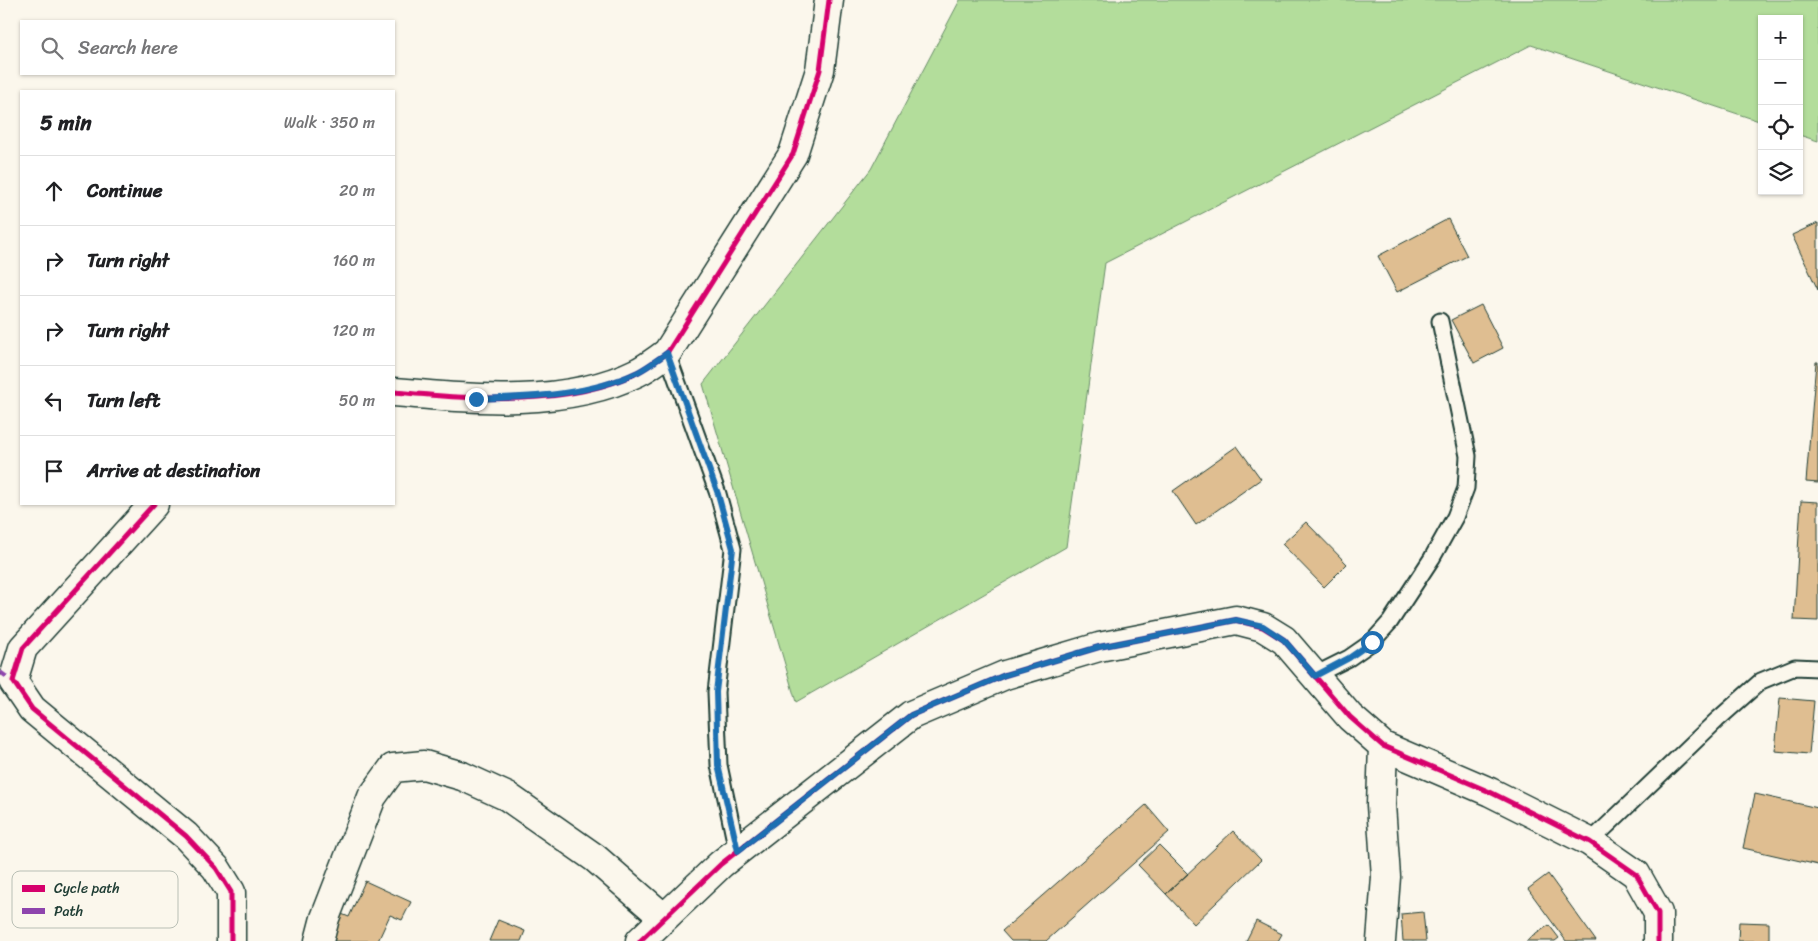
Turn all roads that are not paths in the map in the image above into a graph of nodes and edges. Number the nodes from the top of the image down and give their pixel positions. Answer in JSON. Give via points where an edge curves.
{"nodes":[{"id":1,"x":829,"y":0,"type":"edge"},
{"id":2,"x":1440,"y":321,"type":"dead end"},
{"id":3,"x":667,"y":353,"type":"junction"},
{"id":4,"x":395,"y":392,"type":"edge"},
{"id":5,"x":153,"y":505,"type":"edge"},
{"id":6,"x":1818,"y":668,"type":"edge"},
{"id":7,"x":1315,"y":676,"type":"junction"},
{"id":8,"x":1383,"y":746,"type":"junction"},
{"id":9,"x":1590,"y":842,"type":"junction"},
{"id":10,"x":738,"y":851,"type":"junction"},
{"id":11,"x":664,"y":918,"type":"junction"},
{"id":12,"x":231,"y":941,"type":"edge"},
{"id":13,"x":319,"y":941,"type":"edge"},
{"id":14,"x":640,"y":941,"type":"edge"},
{"id":15,"x":1380,"y":941,"type":"edge"},
{"id":16,"x":1658,"y":941,"type":"edge"}],
"edges":[{"from":1,"to":3,"type":"street","via":[[820,70],[792,154]]},
{"from":2,"to":7,"type":"lane","via":[[1468,456],[1466,488],[1455,517],[1432,558],[1390,622],[1372,642]]},
{"from":3,"to":4,"type":"street","via":[[639,372],[600,386],[537,397],[476,399]]},
{"from":3,"to":10,"type":"lane","via":[[718,494],[733,549],[716,692],[718,765]]},
{"from":5,"to":12,"type":"street","via":[[23,648],[13,681],[32,709],[186,836],[216,868],[231,892]]},
{"from":6,"to":9,"type":"lane","via":[[1795,667],[1762,681]]},
{"from":7,"to":8,"type":"street","via":[[1350,717]]},
{"from":7,"to":10,"type":"street","via":[[1284,640],[1263,626],[1236,620],[1099,647],[1005,675],[911,715]]},
{"from":8,"to":9,"type":"street","via":[[1490,792]]},
{"from":8,"to":15,"type":"street","via":[[1381,805],[1386,877]]},
{"from":9,"to":16,"type":"street","via":[[1636,874],[1658,913]]},
{"from":10,"to":11,"type":"street"},
{"from":11,"to":13,"type":"street","via":[[595,858],[508,797],[462,776],[424,765],[393,768],[372,797]]},
{"from":11,"to":14,"type":"street"}]}
